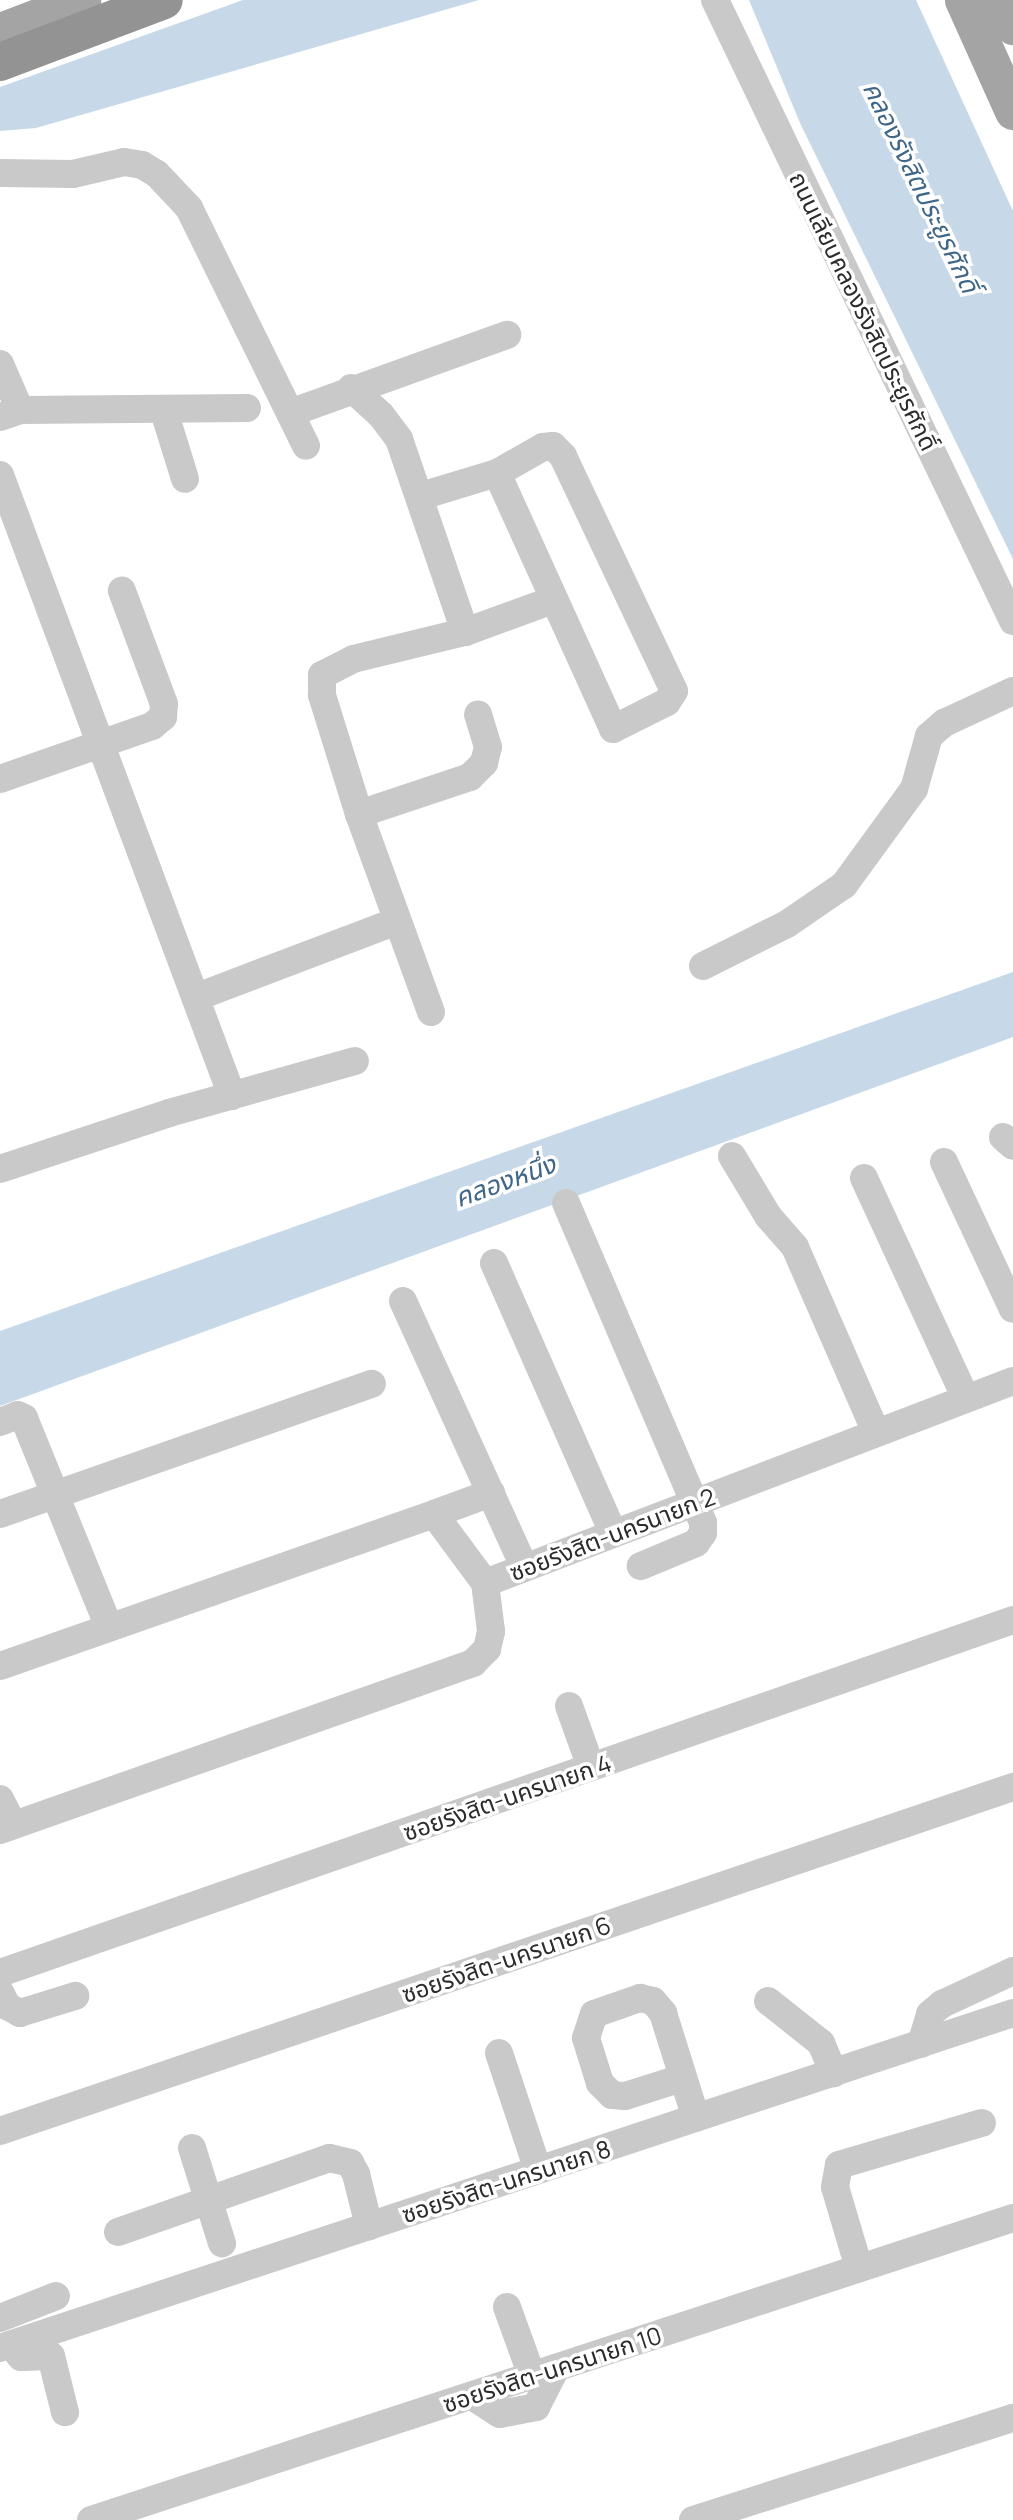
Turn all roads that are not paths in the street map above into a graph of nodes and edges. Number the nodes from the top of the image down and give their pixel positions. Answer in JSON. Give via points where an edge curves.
{"nodes":[{"id":1,"x":10,"y":0,"type":"edge"},
{"id":2,"x":82,"y":0,"type":"edge"},
{"id":3,"x":164,"y":0,"type":"edge"},
{"id":4,"x":715,"y":0,"type":"edge"},
{"id":5,"x":963,"y":0,"type":"edge"},
{"id":6,"x":1002,"y":0,"type":"edge"},
{"id":7,"x":0,"y":4,"type":"edge"},
{"id":8,"x":1013,"y":26,"type":"edge"},
{"id":9,"x":0,"y":31,"type":"edge"},
{"id":10,"x":0,"y":62,"type":"edge"},
{"id":11,"x":1013,"y":111,"type":"edge"},
{"id":12,"x":0,"y":173,"type":"edge"},
{"id":13,"x":507,"y":335,"type":"dead end"},
{"id":14,"x":0,"y":364,"type":"edge"},
{"id":15,"x":351,"y":388,"type":"junction"},
{"id":16,"x":247,"y":408,"type":"dead end"},
{"id":17,"x":164,"y":411,"type":"junction"},
{"id":18,"x":290,"y":413,"type":"junction"},
{"id":19,"x":10,"y":414,"type":"edge"},
{"id":20,"x":306,"y":446,"type":"dead end"},
{"id":21,"x":497,"y":473,"type":"junction"},
{"id":22,"x":0,"y":475,"type":"edge"},
{"id":23,"x":185,"y":479,"type":"dead end"},
{"id":24,"x":421,"y":496,"type":"junction"},
{"id":25,"x":122,"y":591,"type":"dead end"},
{"id":26,"x":553,"y":600,"type":"junction"},
{"id":27,"x":1013,"y":621,"type":"edge"},
{"id":28,"x":465,"y":632,"type":"junction"},
{"id":29,"x":1013,"y":691,"type":"edge"},
{"id":30,"x":478,"y":715,"type":"dead end"},
{"id":31,"x":101,"y":742,"type":"junction"},
{"id":32,"x":0,"y":779,"type":"edge"},
{"id":33,"x":359,"y":814,"type":"junction"},
{"id":34,"x":397,"y":922,"type":"junction"},
{"id":35,"x":703,"y":965,"type":"dead end"},
{"id":36,"x":197,"y":997,"type":"junction"},
{"id":37,"x":431,"y":1012,"type":"dead end"},
{"id":38,"x":355,"y":1061,"type":"dead end"},
{"id":39,"x":232,"y":1096,"type":"junction"},
{"id":40,"x":733,"y":1156,"type":"dead end"},
{"id":41,"x":944,"y":1162,"type":"dead end"},
{"id":42,"x":0,"y":1169,"type":"edge"},
{"id":43,"x":864,"y":1178,"type":"dead end"},
{"id":44,"x":566,"y":1203,"type":"dead end"},
{"id":45,"x":494,"y":1263,"type":"dead end"},
{"id":46,"x":403,"y":1301,"type":"dead end"},
{"id":47,"x":1013,"y":1309,"type":"edge"},
{"id":48,"x":1013,"y":1381,"type":"edge"},
{"id":49,"x":372,"y":1384,"type":"dead end"},
{"id":50,"x":966,"y":1399,"type":"junction"},
{"id":51,"x":0,"y":1422,"type":"edge"},
{"id":52,"x":876,"y":1432,"type":"junction"},
{"id":53,"x":491,"y":1493,"type":"junction"},
{"id":54,"x":57,"y":1494,"type":"junction"},
{"id":55,"x":697,"y":1501,"type":"junction"},
{"id":56,"x":0,"y":1514,"type":"edge"},
{"id":57,"x":434,"y":1514,"type":"junction"},
{"id":58,"x":612,"y":1534,"type":"junction"},
{"id":59,"x":641,"y":1566,"type":"dead end"},
{"id":60,"x":524,"y":1567,"type":"junction"},
{"id":61,"x":485,"y":1583,"type":"junction"},
{"id":62,"x":1013,"y":1620,"type":"edge"},
{"id":63,"x":108,"y":1625,"type":"junction"},
{"id":64,"x":0,"y":1666,"type":"edge"},
{"id":65,"x":569,"y":1706,"type":"dead end"},
{"id":66,"x":591,"y":1767,"type":"junction"},
{"id":67,"x":1013,"y":1787,"type":"edge"},
{"id":68,"x":0,"y":1799,"type":"edge"},
{"id":69,"x":7,"y":1828,"type":"edge"},
{"id":70,"x":1013,"y":1971,"type":"edge"},
{"id":71,"x":0,"y":1973,"type":"edge"},
{"id":72,"x":0,"y":1992,"type":"edge"},
{"id":73,"x":75,"y":1996,"type":"dead end"},
{"id":74,"x":768,"y":2001,"type":"dead end"},
{"id":75,"x":1013,"y":2013,"type":"edge"},
{"id":76,"x":921,"y":2044,"type":"junction"},
{"id":77,"x":499,"y":2053,"type":"dead end"},
{"id":78,"x":834,"y":2073,"type":"junction"},
{"id":79,"x":682,"y":2078,"type":"dead end"},
{"id":80,"x":696,"y":2118,"type":"junction"},
{"id":81,"x":982,"y":2123,"type":"dead end"},
{"id":82,"x":0,"y":2131,"type":"edge"},
{"id":83,"x":192,"y":2148,"type":"dead end"},
{"id":84,"x":538,"y":2170,"type":"junction"},
{"id":85,"x":206,"y":2200,"type":"junction"},
{"id":86,"x":1013,"y":2218,"type":"edge"},
{"id":87,"x":369,"y":2226,"type":"junction"},
{"id":88,"x":118,"y":2232,"type":"dead end"},
{"id":89,"x":222,"y":2243,"type":"dead end"},
{"id":90,"x":859,"y":2269,"type":"junction"},
{"id":91,"x":56,"y":2296,"type":"dead end"},
{"id":92,"x":507,"y":2307,"type":"dead end"},
{"id":93,"x":0,"y":2318,"type":"edge"},
{"id":94,"x":6,"y":2346,"type":"edge"},
{"id":95,"x":544,"y":2372,"type":"junction"},
{"id":96,"x":65,"y":2412,"type":"dead end"},
{"id":97,"x":1013,"y":2418,"type":"edge"},
{"id":98,"x":91,"y":2520,"type":"edge"},
{"id":99,"x":693,"y":2520,"type":"edge"}],
"edges":[{"from":1,"to":7,"type":"main road"},
{"from":2,"to":9,"type":"main road"},
{"from":3,"to":10,"type":"highway"},
{"from":4,"to":27,"type":"street","name":"ถนนเลียบคลองรังสิตประยูรศักดิ์"},
{"from":5,"to":11,"type":"main road"},
{"from":6,"to":8,"type":"main road"},
{"from":12,"to":18,"type":"street","via":[[72,174],[124,162],[142,164],[157,174],[189,208]]},
{"from":13,"to":15,"type":"street"},
{"from":14,"to":19,"type":"street"},
{"from":15,"to":18,"type":"street"},
{"from":15,"to":24,"type":"street","via":[[382,415],[399,439]]},
{"from":16,"to":17,"type":"street"},
{"from":17,"to":19,"type":"street"},
{"from":17,"to":23,"type":"street"},
{"from":18,"to":20,"type":"street"},
{"from":21,"to":24,"type":"street"},
{"from":21,"to":26,"type":"street"},
{"from":21,"to":26,"type":"street","via":[[544,447],[553,446],[563,456],[674,691],[667,702],[613,729]]},
{"from":22,"to":31,"type":"street"},
{"from":24,"to":28,"type":"street"},
{"from":25,"to":31,"type":"street","via":[[164,705],[163,717],[152,726]]},
{"from":26,"to":28,"type":"street"},
{"from":28,"to":33,"type":"street","via":[[353,659],[322,675],[322,695]]},
{"from":29,"to":35,"type":"street","via":[[943,723],[929,736],[914,789],[844,885],[787,924]]},
{"from":30,"to":33,"type":"street","via":[[488,747],[484,762],[470,777]]},
{"from":31,"to":32,"type":"street"},
{"from":31,"to":36,"type":"street"},
{"from":33,"to":34,"type":"street"},
{"from":34,"to":36,"type":"street"},
{"from":34,"to":37,"type":"street"},
{"from":36,"to":39,"type":"street"},
{"from":38,"to":39,"type":"street"},
{"from":39,"to":42,"type":"street"},
{"from":40,"to":52,"type":"street","via":[[755,1197],[795,1247]]},
{"from":41,"to":47,"type":"street"},
{"from":43,"to":50,"type":"street"},
{"from":44,"to":55,"type":"street"},
{"from":45,"to":58,"type":"street"},
{"from":46,"to":53,"type":"street"},
{"from":48,"to":50,"type":"street","name":"ซอยรังสิต-นครนายก 2"},
{"from":49,"to":54,"type":"street"},
{"from":50,"to":52,"type":"street","name":"ซอยรังสิต-นครนายก 2"},
{"from":51,"to":54,"type":"street","via":[[18,1415],[24,1418]]},
{"from":52,"to":55,"type":"street","name":"ซอยรังสิต-นครนายก 2"},
{"from":53,"to":57,"type":"street"},
{"from":53,"to":60,"type":"street"},
{"from":54,"to":56,"type":"street"},
{"from":54,"to":63,"type":"street"},
{"from":55,"to":58,"type":"street","name":"ซอยรังสิต-นครนายก 2"},
{"from":55,"to":59,"type":"street","via":[[703,1533],[696,1543]]},
{"from":57,"to":61,"type":"street"},
{"from":57,"to":63,"type":"street"},
{"from":58,"to":60,"type":"street","name":"ซอยรังสิต-นครนายก 2"},
{"from":60,"to":61,"type":"street","name":"ซอยรังสิต-นครนายก 2"},
{"from":61,"to":69,"type":"street","name":"ซอยรังสิต-นครนายก 2","via":[[491,1631],[487,1649],[473,1663]]},
{"from":62,"to":66,"type":"street","name":"ซอยรังสิต-นครนายก 4"},
{"from":63,"to":64,"type":"street"},
{"from":65,"to":66,"type":"street"},
{"from":66,"to":71,"type":"street","name":"ซอยรังสิต-นครนายก 4"},
{"from":67,"to":82,"type":"street","name":"ซอยรังสิต-นครนายก 6"},
{"from":68,"to":69,"type":"street"},
{"from":70,"to":76,"type":"street","via":[[942,2004],[930,2014]]},
{"from":72,"to":73,"type":"street","via":[[7,2006],[20,2012]]},
{"from":74,"to":78,"type":"street","via":[[821,2043]]},
{"from":75,"to":76,"type":"street","name":"ซอยรังสิต-นครนายก 8"},
{"from":76,"to":78,"type":"street","name":"ซอยรังสิต-นครนายก 8"},
{"from":77,"to":84,"type":"street"},
{"from":78,"to":80,"type":"street","name":"ซอยรังสิต-นครนายก 8"},
{"from":79,"to":80,"type":"street"},
{"from":80,"to":84,"type":"street","name":"ซอยรังสิต-นครนายก 8"},
{"from":81,"to":90,"type":"street","via":[[839,2165],[835,2187]]},
{"from":83,"to":85,"type":"street"},
{"from":84,"to":87,"type":"street","name":"ซอยรังสิต-นครนายก 8"},
{"from":85,"to":87,"type":"street","via":[[329,2158],[342,2160],[356,2174]]},
{"from":85,"to":88,"type":"street"},
{"from":85,"to":89,"type":"street"},
{"from":86,"to":90,"type":"street","name":"ซอยรังสิต-นครนายก 10"},
{"from":87,"to":94,"type":"street","name":"ซอยรังสิต-นครนายก 8"},
{"from":90,"to":95,"type":"street","name":"ซอยรังสิต-นครนายก 10"},
{"from":91,"to":93,"type":"street"},
{"from":92,"to":95,"type":"street"},
{"from":94,"to":96,"type":"street","via":[[21,2357],[51,2356]]},
{"from":95,"to":98,"type":"street","name":"ซอยรังสิต-นครนายก 10"},
{"from":97,"to":99,"type":"street"}]}
